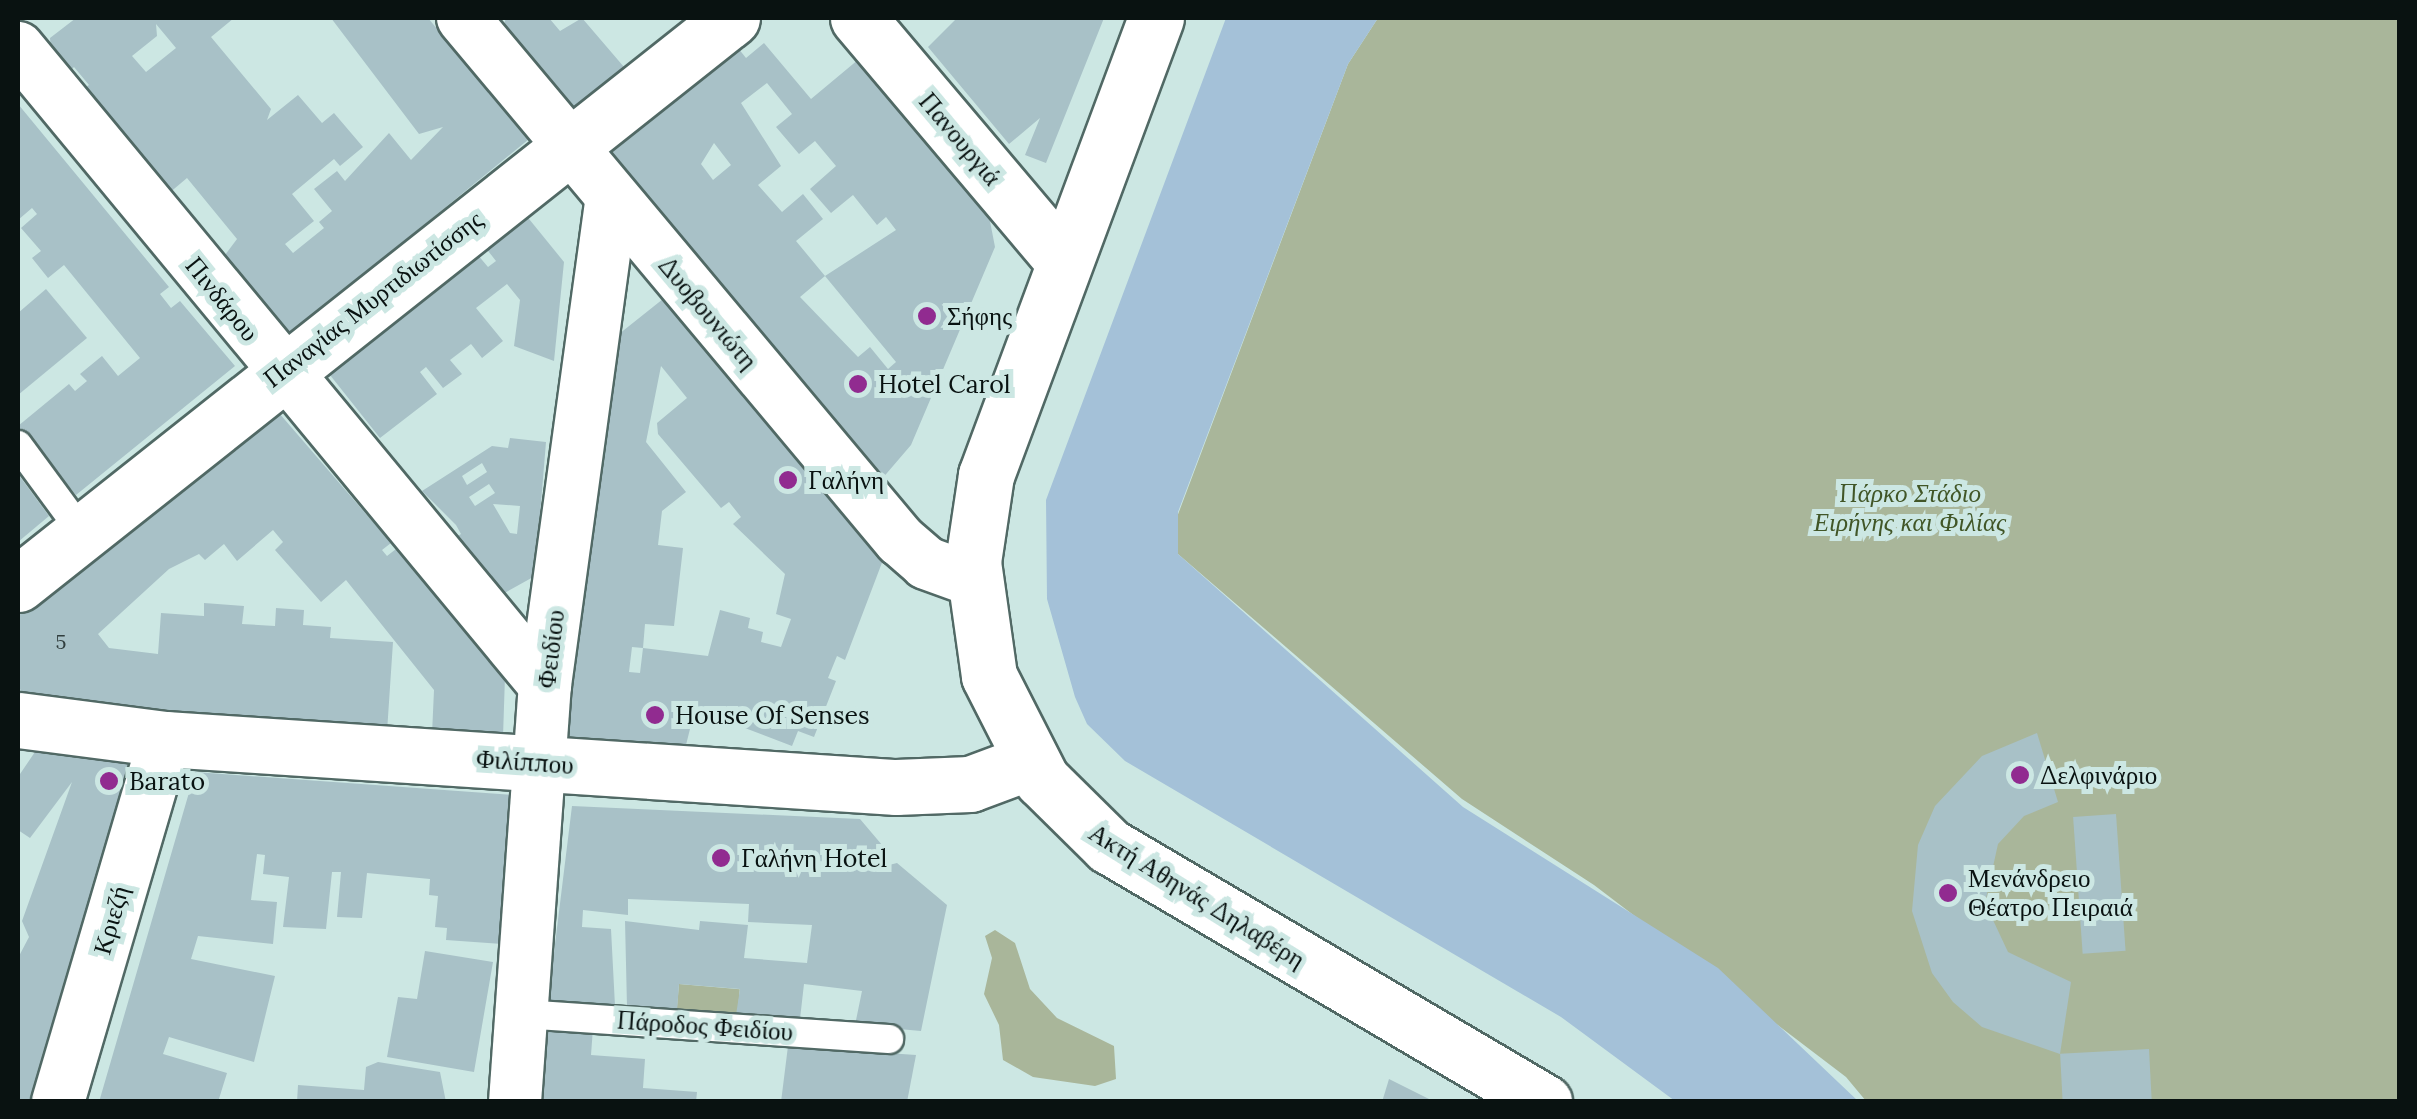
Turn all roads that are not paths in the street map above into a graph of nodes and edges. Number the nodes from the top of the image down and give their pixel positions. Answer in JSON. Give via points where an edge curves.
{"nodes":[{"id":1,"x":463,"y":18,"type":"edge"},
{"id":2,"x":732,"y":18,"type":"edge"},
{"id":3,"x":858,"y":18,"type":"edge"},
{"id":4,"x":1156,"y":18,"type":"edge"},
{"id":5,"x":18,"y":48,"type":"edge"},
{"id":6,"x":570,"y":146,"type":"junction"},
{"id":7,"x":612,"y":199,"type":"junction"},
{"id":8,"x":1063,"y":261,"type":"junction"},
{"id":9,"x":281,"y":371,"type":"junction"},
{"id":10,"x":18,"y":446,"type":"edge"},
{"id":11,"x":82,"y":532,"type":"junction"},
{"id":12,"x":973,"y":580,"type":"junction"},
{"id":13,"x":18,"y":584,"type":"edge"},
{"id":14,"x":546,"y":685,"type":"junction"},
{"id":15,"x":18,"y":720,"type":"edge"},
{"id":16,"x":165,"y":739,"type":"junction"},
{"id":17,"x":540,"y":762,"type":"junction"},
{"id":18,"x":1029,"y":762,"type":"junction"},
{"id":19,"x":522,"y":1014,"type":"junction"},
{"id":20,"x":889,"y":1040,"type":"dead end"},
{"id":21,"x":58,"y":1102,"type":"edge"},
{"id":22,"x":516,"y":1102,"type":"edge"},
{"id":23,"x":1544,"y":1102,"type":"edge"}],
"edges":[{"from":1,"to":6,"type":"street","name":"Δυοβουνιώτη"},
{"from":2,"to":6,"type":"street","name":"Παναγίας Μυρτιδιωτίσσης"},
{"from":3,"to":8,"type":"street","name":"Πανουργιά"},
{"from":4,"to":8,"type":"street","name":"Ακτή Αθηνάς Δηλαβέρη"},
{"from":5,"to":9,"type":"street","name":"Πινδάρου"},
{"from":6,"to":7,"type":"street","name":"Δυοβουνιώτη"},
{"from":6,"to":9,"type":"street","name":"Παναγίας Μυρτιδιωτίσσης"},
{"from":7,"to":12,"type":"street","name":"Δυοβουνιώτη","via":[[900,540],[926,563]]},
{"from":7,"to":14,"type":"street","name":"Φειδίου"},
{"from":8,"to":12,"type":"street","name":"Ακτή Αθηνάς Δηλαβέρη","via":[[986,475]]},
{"from":9,"to":11,"type":"street","name":"Παναγίας Μυρτιδιωτίσσης"},
{"from":9,"to":14,"type":"street","name":"Πινδάρου"},
{"from":10,"to":11,"type":"lane"},
{"from":11,"to":13,"type":"street","name":"Παναγίας Μυρτιδιωτίσσης"},
{"from":12,"to":18,"type":"street","name":"Ακτή Αθηνάς Δηλαβέρη","via":[[989,676]]},
{"from":14,"to":17,"type":"street","name":"Φειδίου"},
{"from":15,"to":16,"type":"street","name":"Φιλίππου"},
{"from":16,"to":17,"type":"street","name":"Φιλίππου"},
{"from":16,"to":21,"type":"street","name":"Κριεζή"},
{"from":17,"to":18,"type":"street","name":"Φιλίππου","via":[[932,787],[970,784]]},
{"from":17,"to":19,"type":"street","name":"Φειδίου"},
{"from":18,"to":23,"type":"street","name":"Ακτή Αθηνάς Δηλαβέρη","via":[[1109,846]]},
{"from":19,"to":20,"type":"lane","name":"Πάροδος Φειδίου"},
{"from":19,"to":22,"type":"street","name":"Φειδίου"}]}
